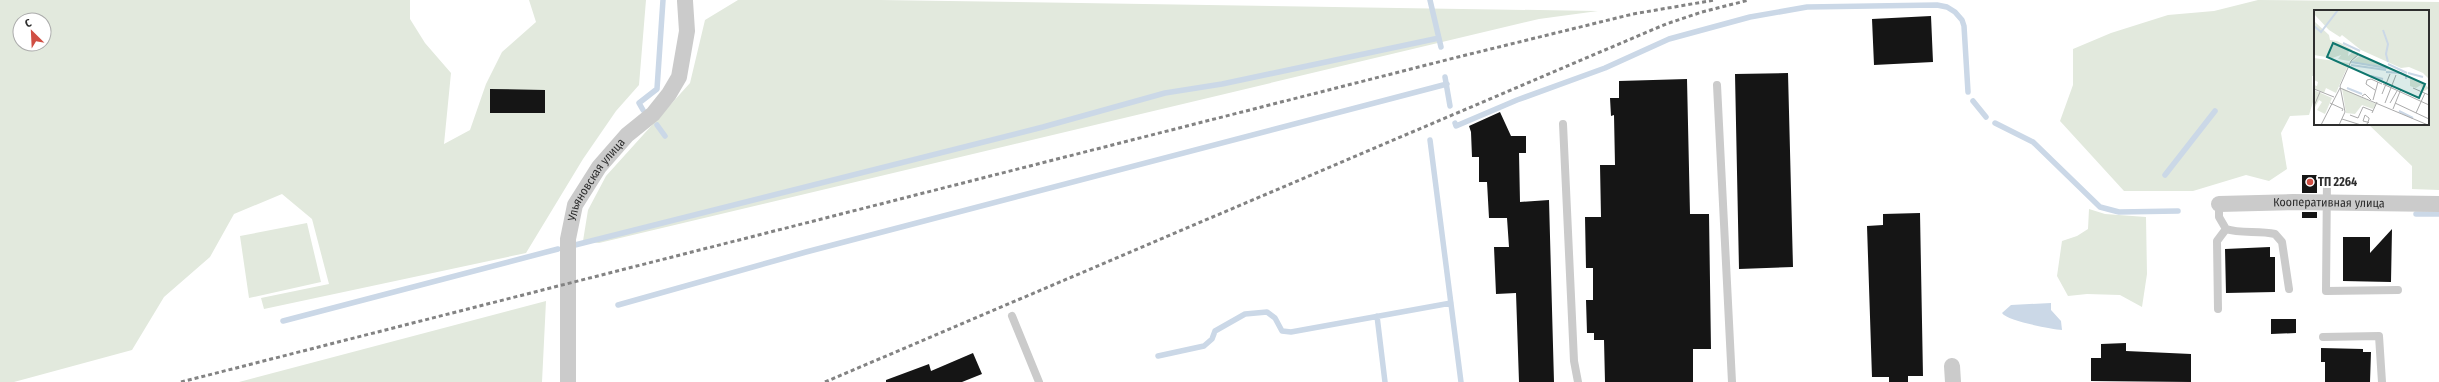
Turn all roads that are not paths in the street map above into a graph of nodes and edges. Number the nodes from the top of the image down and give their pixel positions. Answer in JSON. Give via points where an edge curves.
{"nodes":[{"id":1,"x":685,"y":1,"type":"dead end"},
{"id":2,"x":1717,"y":85,"type":"dead end"},
{"id":3,"x":1563,"y":124,"type":"dead end"},
{"id":4,"x":2326,"y":179,"type":"dead end"},
{"id":5,"x":2326,"y":203,"type":"junction"},
{"id":6,"x":2219,"y":204,"type":"joint"},
{"id":7,"x":2439,"y":204,"type":"edge"},
{"id":8,"x":2226,"y":229,"type":"junction"},
{"id":9,"x":2290,"y":288,"type":"dead end"},
{"id":10,"x":2398,"y":290,"type":"dead end"},
{"id":11,"x":2218,"y":309,"type":"dead end"},
{"id":12,"x":1012,"y":316,"type":"dead end"},
{"id":13,"x":2323,"y":337,"type":"dead end"},
{"id":14,"x":568,"y":382,"type":"edge"},
{"id":15,"x":1039,"y":382,"type":"edge"},
{"id":16,"x":1578,"y":382,"type":"edge"},
{"id":17,"x":1732,"y":382,"type":"edge"},
{"id":18,"x":2382,"y":382,"type":"edge"}],
"edges":[{"from":1,"to":14,"type":"street","name":"Ульяновская улица","via":[[687,31],[679,77],[653,114],[627,135],[599,167],[575,205],[568,239]]},
{"from":2,"to":17,"type":"lane"},
{"from":3,"to":16,"type":"lane","via":[[1574,361]]},
{"from":4,"to":5,"type":"lane"},
{"from":5,"to":6,"type":"street","name":"Кооперативная улица"},
{"from":5,"to":7,"type":"street","name":"Кооперативная улица"},
{"from":5,"to":10,"type":"lane","via":[[2326,291]]},
{"from":6,"to":8,"type":"lane","via":[[2219,217]]},
{"from":8,"to":9,"type":"lane","via":[[2233,232],[2262,231],[2275,234],[2282,242]]},
{"from":8,"to":11,"type":"lane","via":[[2217,241]]},
{"from":12,"to":15,"type":"lane"},
{"from":13,"to":18,"type":"lane","via":[[2379,336]]}]}
